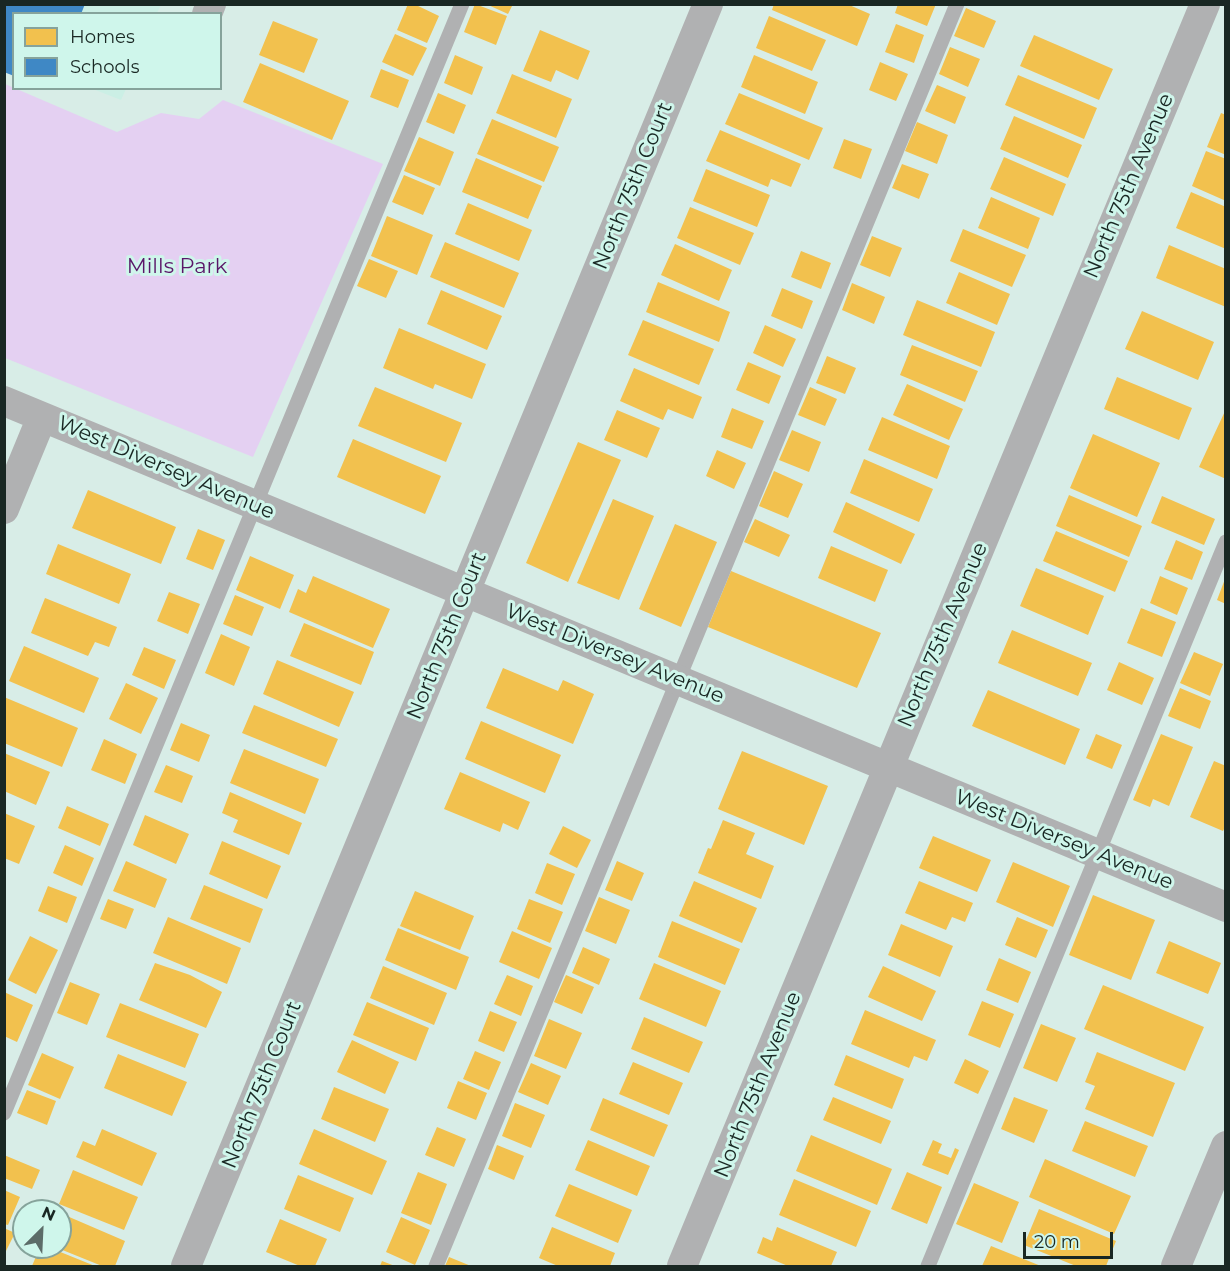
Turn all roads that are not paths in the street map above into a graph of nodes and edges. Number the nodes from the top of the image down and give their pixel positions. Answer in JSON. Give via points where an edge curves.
{"nodes":[{"id":1,"x":462,"y":4,"type":"edge"},
{"id":2,"x":708,"y":4,"type":"edge"},
{"id":3,"x":957,"y":4,"type":"edge"},
{"id":4,"x":1205,"y":4,"type":"edge"},
{"id":5,"x":4,"y":401,"type":"edge"},
{"id":6,"x":42,"y":417,"type":"junction"},
{"id":7,"x":255,"y":505,"type":"junction"},
{"id":8,"x":4,"y":509,"type":"edge"},
{"id":9,"x":1226,"y":542,"type":"edge"},
{"id":10,"x":465,"y":592,"type":"junction"},
{"id":11,"x":677,"y":680,"type":"junction"},
{"id":12,"x":889,"y":768,"type":"junction"},
{"id":13,"x":1098,"y":854,"type":"junction"},
{"id":14,"x":1226,"y":907,"type":"edge"},
{"id":15,"x":4,"y":1113,"type":"edge"},
{"id":16,"x":1226,"y":1146,"type":"edge"},
{"id":17,"x":186,"y":1266,"type":"edge"},
{"id":18,"x":436,"y":1266,"type":"edge"},
{"id":19,"x":682,"y":1266,"type":"edge"},
{"id":20,"x":928,"y":1266,"type":"edge"},
{"id":21,"x":1176,"y":1266,"type":"edge"}],
"edges":[{"from":1,"to":7,"type":"lane"},
{"from":2,"to":10,"type":"street","name":"North 75th Court"},
{"from":3,"to":11,"type":"lane"},
{"from":4,"to":12,"type":"street","name":"North 75th Avenue"},
{"from":5,"to":6,"type":"street","name":"West Diversey Avenue"},
{"from":6,"to":7,"type":"street","name":"West Diversey Avenue"},
{"from":6,"to":8,"type":"street"},
{"from":7,"to":10,"type":"street","name":"West Diversey Avenue"},
{"from":7,"to":15,"type":"lane"},
{"from":9,"to":13,"type":"lane"},
{"from":10,"to":11,"type":"street","name":"West Diversey Avenue"},
{"from":10,"to":17,"type":"street","name":"North 75th Court"},
{"from":11,"to":12,"type":"street","name":"West Diversey Avenue"},
{"from":11,"to":18,"type":"lane"},
{"from":12,"to":13,"type":"street","name":"West Diversey Avenue"},
{"from":12,"to":19,"type":"street","name":"North 75th Avenue"},
{"from":13,"to":14,"type":"street","name":"West Diversey Avenue"},
{"from":13,"to":20,"type":"lane"},
{"from":16,"to":21,"type":"street"}]}
